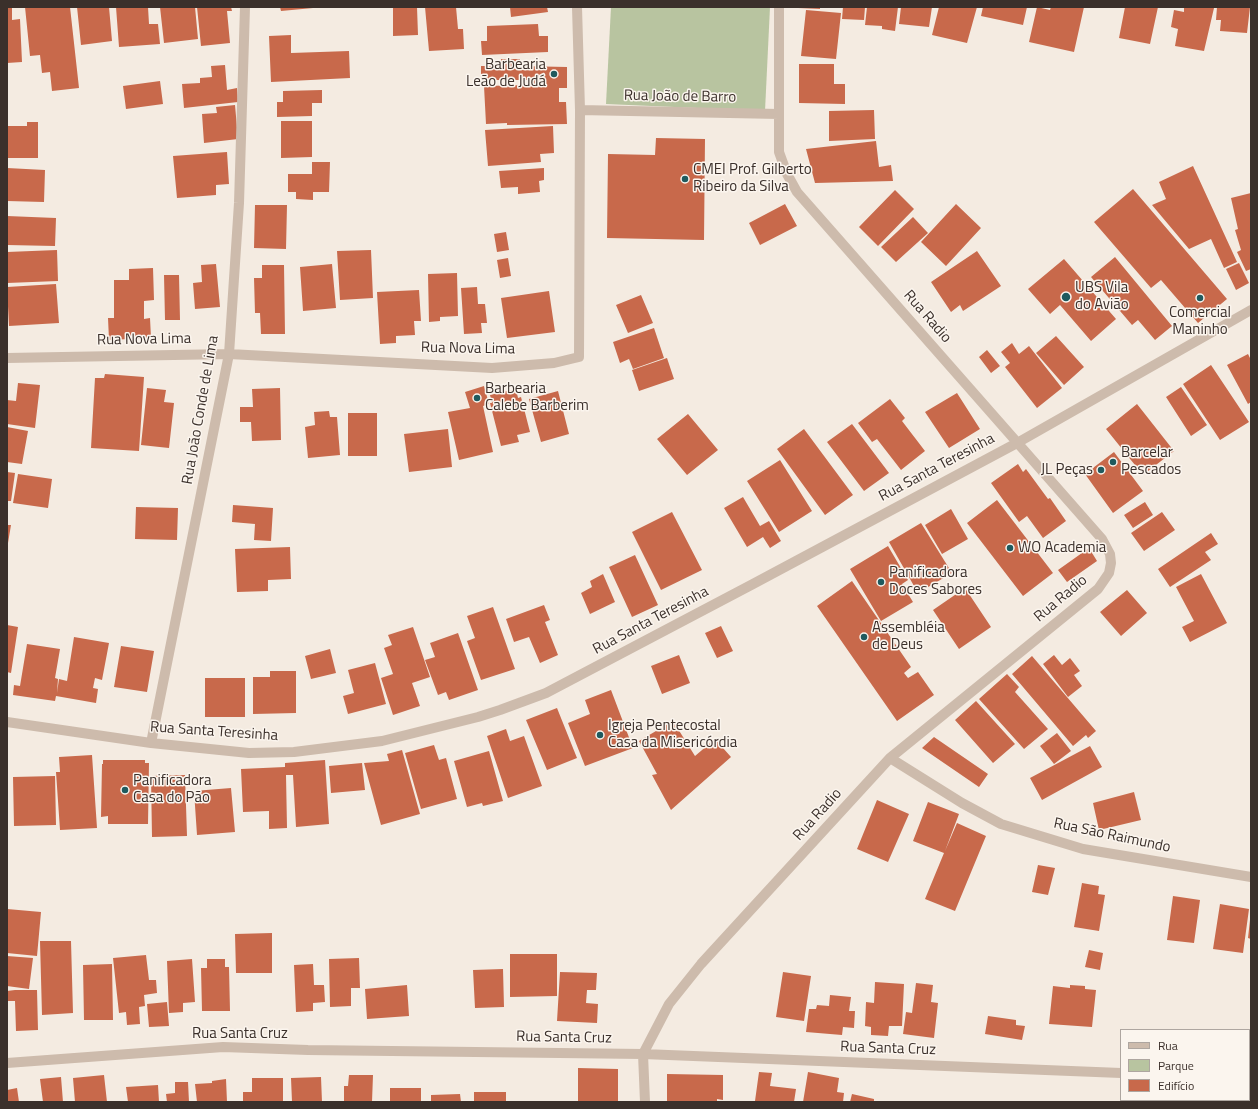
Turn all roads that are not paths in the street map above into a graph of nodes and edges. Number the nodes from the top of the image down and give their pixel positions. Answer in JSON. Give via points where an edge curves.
{"nodes":[{"id":1,"x":245,"y":7,"type":"edge"},
{"id":2,"x":577,"y":7,"type":"edge"},
{"id":3,"x":779,"y":7,"type":"edge"},
{"id":4,"x":580,"y":110,"type":"junction"},
{"id":5,"x":779,"y":114,"type":"junction"},
{"id":6,"x":1251,"y":310,"type":"edge"},
{"id":7,"x":229,"y":354,"type":"junction"},
{"id":8,"x":7,"y":358,"type":"edge"},
{"id":9,"x":1017,"y":443,"type":"junction"},
{"id":10,"x":7,"y":722,"type":"edge"},
{"id":11,"x":151,"y":743,"type":"junction"},
{"id":12,"x":890,"y":758,"type":"junction"},
{"id":13,"x":1251,"y":877,"type":"edge"},
{"id":14,"x":643,"y":1054,"type":"junction"},
{"id":15,"x":7,"y":1063,"type":"edge"},
{"id":16,"x":1120,"y":1073,"type":"edge"},
{"id":17,"x":645,"y":1102,"type":"edge"}],
"edges":[{"from":1,"to":7,"type":"street","name":"Rua João Conde de Lima","via":[[239,203]]},
{"from":2,"to":4,"type":"street","name":"Rua Nova Lima"},
{"from":3,"to":5,"type":"street","name":"Rua Radio"},
{"from":4,"to":5,"type":"street","name":"Rua João de Barro"},
{"from":4,"to":7,"type":"street","name":"Rua Nova Lima","via":[[579,357],[554,363],[492,368]]},
{"from":5,"to":9,"type":"street","name":"Rua Radio","via":[[779,152],[797,192]]},
{"from":6,"to":9,"type":"street","name":"Rua Santa Teresinha"},
{"from":7,"to":8,"type":"street","name":"Rua Nova Lima"},
{"from":7,"to":11,"type":"street","name":"Rua João Conde de Lima"},
{"from":9,"to":11,"type":"street","name":"Rua Santa Teresinha","via":[[546,693],[500,710],[382,741],[294,752],[249,753]]},
{"from":9,"to":12,"type":"street","name":"Rua Radio","via":[[1102,539],[1110,554],[1109,573],[1098,589]]},
{"from":10,"to":11,"type":"street","name":"Rua Santa Teresinha"},
{"from":12,"to":13,"type":"street","name":"Rua São Raimundo","via":[[962,804],[1001,824],[1084,849]]},
{"from":12,"to":14,"type":"street","name":"Rua Radio","via":[[701,964],[669,1004]]},
{"from":14,"to":15,"type":"street","name":"Rua Santa Cruz","via":[[223,1047]]},
{"from":14,"to":16,"type":"street","name":"Rua Santa Cruz"},
{"from":14,"to":17,"type":"street"}]}
